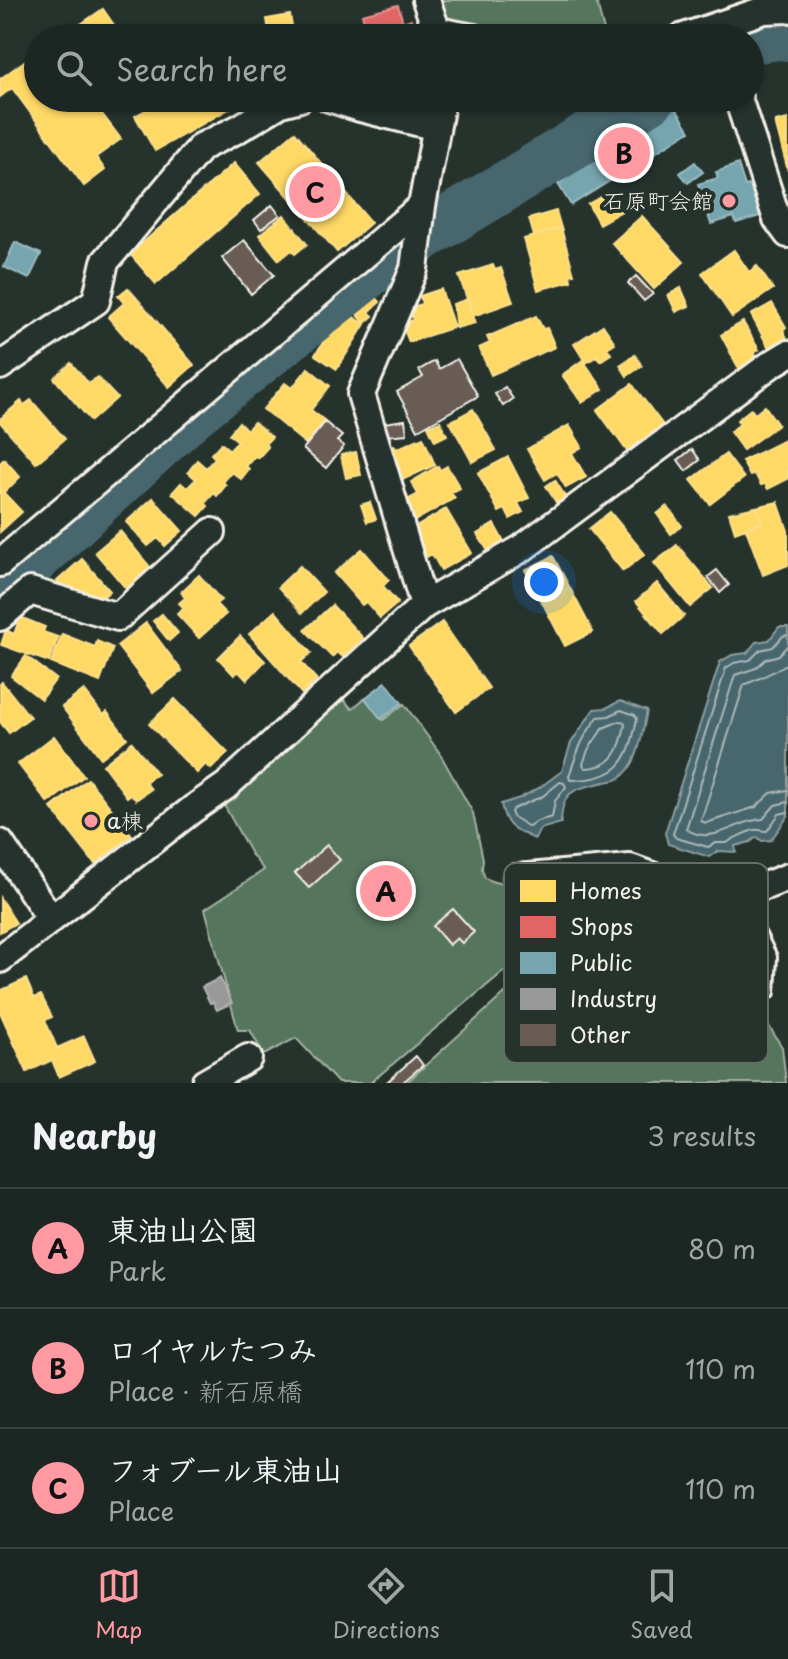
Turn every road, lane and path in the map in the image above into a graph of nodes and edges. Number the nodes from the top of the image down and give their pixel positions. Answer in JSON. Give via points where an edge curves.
{"nodes":[{"id":1,"x":426,"y":0,"type":"edge"},
{"id":2,"x":788,"y":9,"type":"edge"},
{"id":3,"x":434,"y":24,"type":"edge"},
{"id":4,"x":735,"y":24,"type":"edge"},
{"id":5,"x":266,"y":112,"type":"edge"},
{"id":6,"x":381,"y":112,"type":"edge"},
{"id":7,"x":439,"y":112,"type":"edge"},
{"id":8,"x":743,"y":112,"type":"edge"},
{"id":9,"x":436,"y":127,"type":"junction"},
{"id":10,"x":422,"y":206,"type":"junction"},
{"id":11,"x":788,"y":234,"type":"edge"},
{"id":12,"x":788,"y":354,"type":"edge"},
{"id":13,"x":0,"y":366,"type":"edge"},
{"id":14,"x":212,"y":532,"type":"dead end"},
{"id":15,"x":0,"y":563,"type":"edge"},
{"id":16,"x":424,"y":605,"type":"junction"},
{"id":17,"x":0,"y":617,"type":"edge"},
{"id":18,"x":0,"y":843,"type":"edge"},
{"id":19,"x":788,"y":877,"type":"edge"},
{"id":20,"x":768,"y":885,"type":"edge"},
{"id":21,"x":51,"y":919,"type":"junction"},
{"id":22,"x":768,"y":953,"type":"edge"},
{"id":23,"x":0,"y":959,"type":"edge"},
{"id":24,"x":768,"y":992,"type":"edge"},
{"id":25,"x":248,"y":1058,"type":"dead end"},
{"id":26,"x":205,"y":1083,"type":"edge"}],
"edges":[{"from":1,"to":3,"type":"street"},
{"from":2,"to":4,"type":"street","via":[[764,10]]},
{"from":5,"to":13,"type":"street","via":[[201,147],[105,262],[96,301]]},
{"from":6,"to":9,"type":"street"},
{"from":7,"to":9,"type":"street"},
{"from":8,"to":11,"type":"street","via":[[777,219]]},
{"from":9,"to":10,"type":"street"},
{"from":10,"to":15,"type":"street"},
{"from":10,"to":16,"type":"street","via":[[414,269],[361,394]]},
{"from":12,"to":16,"type":"street","via":[[521,549]]},
{"from":14,"to":17,"type":"street","via":[[118,617],[30,591]]},
{"from":16,"to":21,"type":"street","via":[[226,786]]},
{"from":18,"to":21,"type":"street"},
{"from":19,"to":20,"type":"street"},
{"from":21,"to":23,"type":"street"},
{"from":22,"to":24,"type":"lane"},
{"from":25,"to":26,"type":"street"}]}
